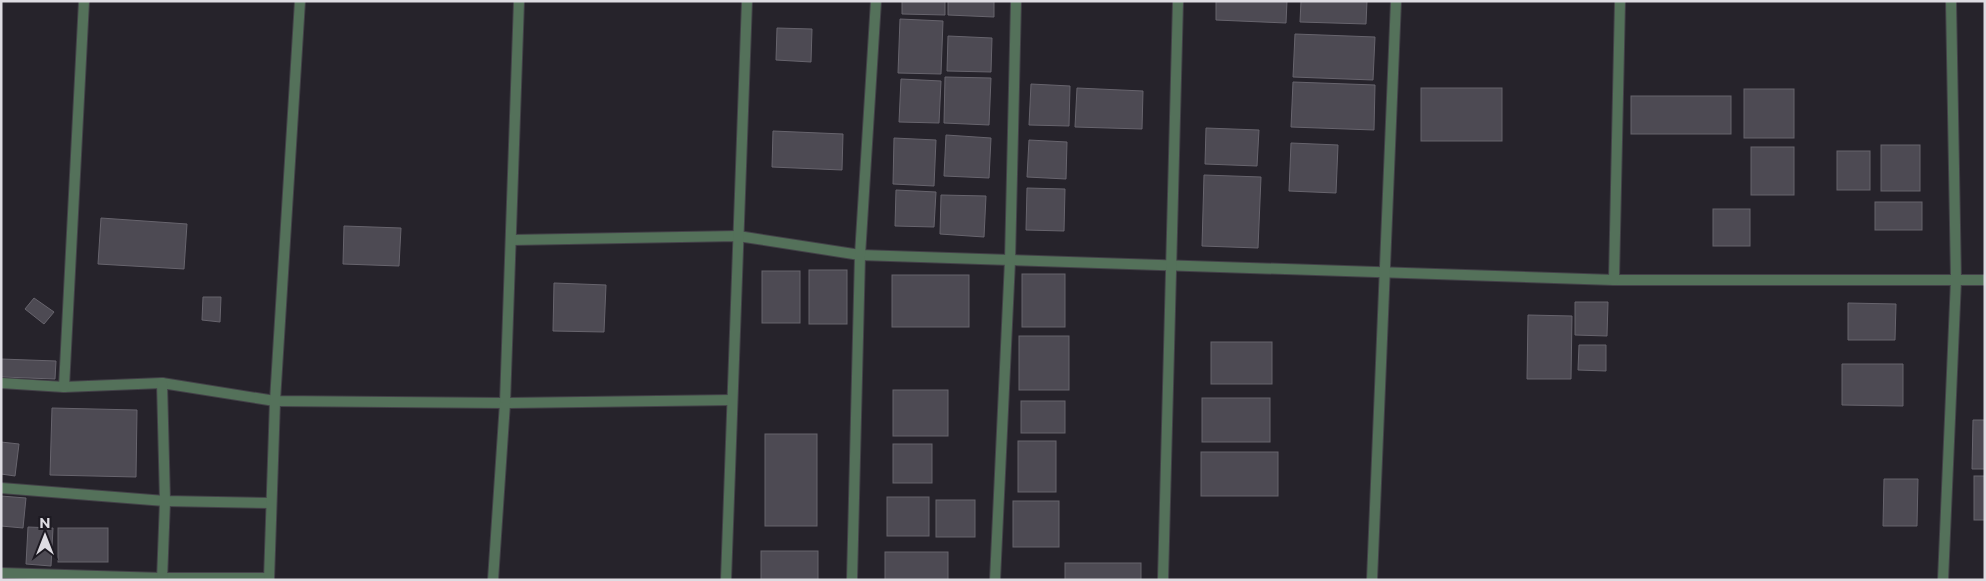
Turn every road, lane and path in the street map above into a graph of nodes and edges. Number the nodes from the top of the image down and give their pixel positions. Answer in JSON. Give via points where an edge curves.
{"nodes":[{"id":1,"x":84,"y":1,"type":"edge"},
{"id":2,"x":300,"y":1,"type":"edge"},
{"id":3,"x":519,"y":1,"type":"edge"},
{"id":4,"x":748,"y":1,"type":"edge"},
{"id":5,"x":876,"y":1,"type":"edge"},
{"id":6,"x":1016,"y":1,"type":"edge"},
{"id":7,"x":1178,"y":1,"type":"edge"},
{"id":8,"x":1396,"y":1,"type":"edge"},
{"id":9,"x":1620,"y":1,"type":"edge"},
{"id":10,"x":1951,"y":1,"type":"edge"},
{"id":11,"x":738,"y":236,"type":"junction"},
{"id":12,"x":511,"y":240,"type":"junction"},
{"id":13,"x":860,"y":255,"type":"junction"},
{"id":14,"x":1010,"y":260,"type":"junction"},
{"id":15,"x":1171,"y":266,"type":"junction"},
{"id":16,"x":1385,"y":272,"type":"junction"},
{"id":17,"x":1614,"y":280,"type":"junction"},
{"id":18,"x":1956,"y":280,"type":"junction"},
{"id":19,"x":1985,"y":280,"type":"edge"},
{"id":20,"x":1,"y":383,"type":"edge"},
{"id":21,"x":162,"y":383,"type":"junction"},
{"id":22,"x":64,"y":387,"type":"junction"},
{"id":23,"x":732,"y":400,"type":"junction"},
{"id":24,"x":275,"y":401,"type":"junction"},
{"id":25,"x":505,"y":403,"type":"junction"},
{"id":26,"x":1,"y":488,"type":"edge"},
{"id":27,"x":164,"y":501,"type":"junction"},
{"id":28,"x":271,"y":503,"type":"junction"},
{"id":29,"x":1,"y":573,"type":"edge"},
{"id":30,"x":162,"y":579,"type":"edge"},
{"id":31,"x":269,"y":579,"type":"edge"},
{"id":32,"x":493,"y":580,"type":"edge"},
{"id":33,"x":726,"y":580,"type":"edge"},
{"id":34,"x":852,"y":580,"type":"edge"},
{"id":35,"x":995,"y":580,"type":"edge"},
{"id":36,"x":1163,"y":580,"type":"edge"},
{"id":37,"x":1372,"y":580,"type":"edge"},
{"id":38,"x":1943,"y":580,"type":"edge"}],
"edges":[{"from":1,"to":22,"type":"street"},
{"from":2,"to":24,"type":"street"},
{"from":3,"to":12,"type":"street"},
{"from":4,"to":11,"type":"street"},
{"from":5,"to":13,"type":"street"},
{"from":6,"to":14,"type":"street"},
{"from":7,"to":15,"type":"street"},
{"from":8,"to":16,"type":"street"},
{"from":9,"to":17,"type":"street"},
{"from":10,"to":18,"type":"street"},
{"from":11,"to":12,"type":"street"},
{"from":11,"to":13,"type":"street"},
{"from":11,"to":23,"type":"street"},
{"from":12,"to":25,"type":"street"},
{"from":13,"to":14,"type":"street"},
{"from":13,"to":34,"type":"street"},
{"from":14,"to":15,"type":"street"},
{"from":14,"to":35,"type":"street"},
{"from":15,"to":16,"type":"street"},
{"from":15,"to":36,"type":"street"},
{"from":16,"to":17,"type":"street"},
{"from":16,"to":37,"type":"street"},
{"from":17,"to":18,"type":"street"},
{"from":18,"to":19,"type":"street"},
{"from":18,"to":38,"type":"street"},
{"from":20,"to":22,"type":"street"},
{"from":21,"to":22,"type":"street"},
{"from":21,"to":24,"type":"street"},
{"from":21,"to":27,"type":"street"},
{"from":23,"to":25,"type":"street"},
{"from":23,"to":33,"type":"street"},
{"from":24,"to":25,"type":"street"},
{"from":24,"to":28,"type":"street"},
{"from":25,"to":32,"type":"street"},
{"from":26,"to":27,"type":"street"},
{"from":27,"to":28,"type":"street"},
{"from":27,"to":30,"type":"street"},
{"from":28,"to":31,"type":"street"},
{"from":29,"to":30,"type":"street"},
{"from":30,"to":31,"type":"street"}]}
